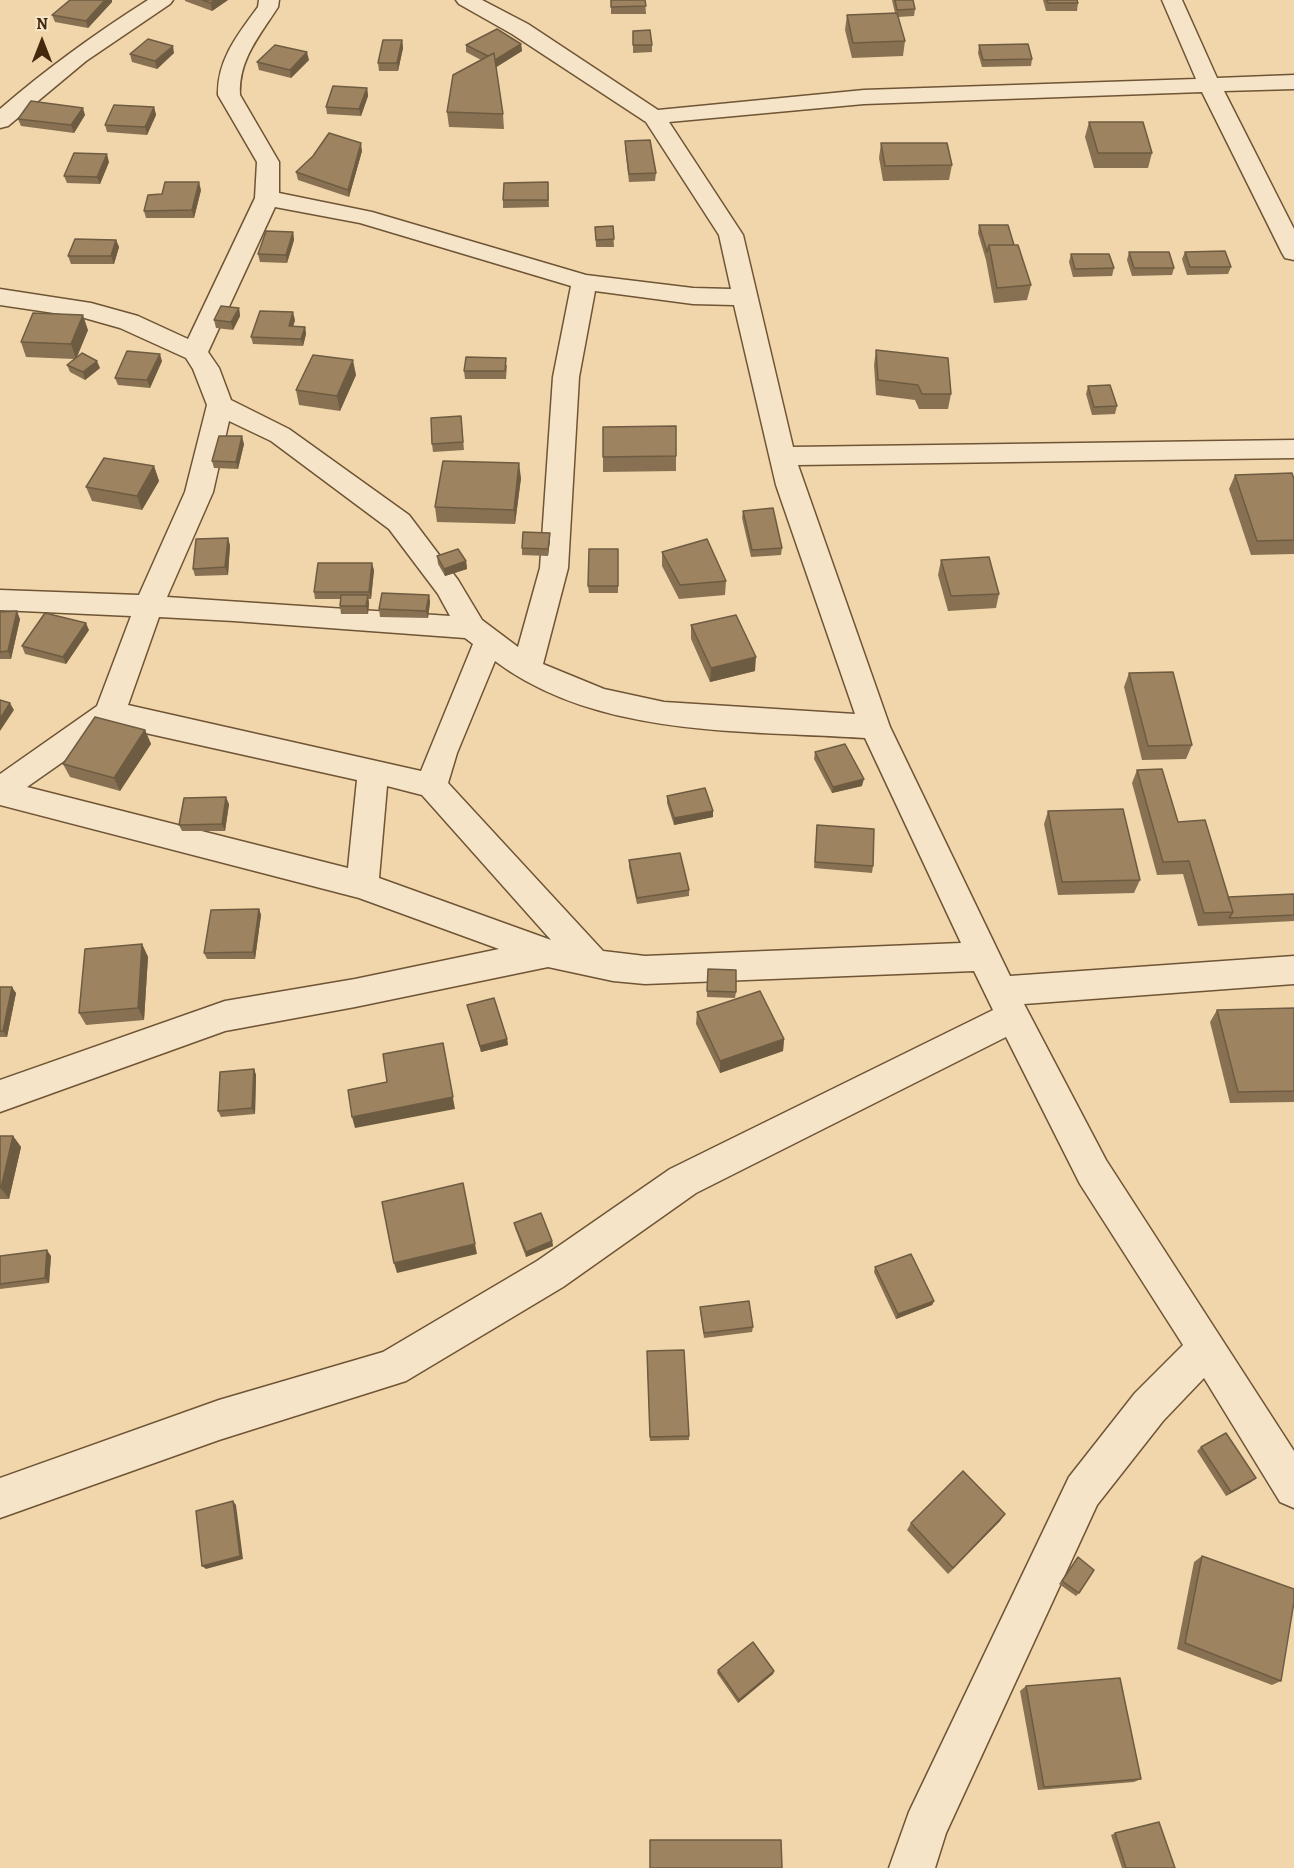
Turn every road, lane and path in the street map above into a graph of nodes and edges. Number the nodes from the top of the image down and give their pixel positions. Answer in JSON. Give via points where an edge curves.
{"nodes":[{"id":1,"x":163,"y":0,"type":"edge"},
{"id":2,"x":269,"y":0,"type":"edge"},
{"id":3,"x":466,"y":0,"type":"edge"},
{"id":4,"x":1172,"y":0,"type":"edge"},
{"id":5,"x":1294,"y":82,"type":"edge"},
{"id":6,"x":1209,"y":84,"type":"junction"},
{"id":7,"x":654,"y":117,"type":"junction"},
{"id":8,"x":0,"y":121,"type":"edge"},
{"id":9,"x":267,"y":198,"type":"junction"},
{"id":10,"x":1294,"y":253,"type":"edge"},
{"id":11,"x":584,"y":282,"type":"junction"},
{"id":12,"x":0,"y":297,"type":"edge"},
{"id":13,"x":745,"y":297,"type":"junction"},
{"id":14,"x":195,"y":352,"type":"junction"},
{"id":15,"x":220,"y":405,"type":"junction"},
{"id":16,"x":1294,"y":449,"type":"edge"},
{"id":17,"x":784,"y":456,"type":"junction"},
{"id":18,"x":0,"y":600,"type":"edge"},
{"id":19,"x":148,"y":608,"type":"junction"},
{"id":20,"x":481,"y":634,"type":"junction"},
{"id":21,"x":527,"y":669,"type":"junction"},
{"id":22,"x":110,"y":713,"type":"junction"},
{"id":23,"x":875,"y":727,"type":"junction"},
{"id":24,"x":373,"y":771,"type":"junction"},
{"id":25,"x":432,"y":786,"type":"junction"},
{"id":26,"x":0,"y":792,"type":"edge"},
{"id":27,"x":362,"y":885,"type":"junction"},
{"id":28,"x":548,"y":953,"type":"junction"},
{"id":29,"x":984,"y":956,"type":"junction"},
{"id":30,"x":593,"y":963,"type":"junction"},
{"id":31,"x":1294,"y":970,"type":"edge"},
{"id":32,"x":1007,"y":1003,"type":"junction"},
{"id":33,"x":0,"y":1096,"type":"edge"},
{"id":34,"x":1207,"y":1348,"type":"junction"},
{"id":35,"x":1294,"y":1488,"type":"edge"},
{"id":36,"x":0,"y":1498,"type":"edge"},
{"id":37,"x":912,"y":1868,"type":"edge"}],
"edges":[{"from":1,"to":8,"type":"street","via":[[106,35],[44,81]]},
{"from":2,"to":9,"type":"street","via":[[268,8],[229,70],[227,82],[229,95],[268,162]]},
{"from":3,"to":7,"type":"street","via":[[520,29]]},
{"from":4,"to":6,"type":"street"},
{"from":5,"to":6,"type":"street"},
{"from":6,"to":7,"type":"street","via":[[864,97]]},
{"from":6,"to":10,"type":"street"},
{"from":7,"to":13,"type":"street","via":[[731,235]]},
{"from":9,"to":11,"type":"street","via":[[364,217]]},
{"from":9,"to":14,"type":"street"},
{"from":11,"to":13,"type":"street","via":[[693,296]]},
{"from":11,"to":21,"type":"street","via":[[566,377],[554,568]]},
{"from":12,"to":14,"type":"street","via":[[82,309],[129,322]]},
{"from":13,"to":17,"type":"street"},
{"from":14,"to":15,"type":"street","via":[[206,368]]},
{"from":15,"to":19,"type":"street","via":[[199,492]]},
{"from":15,"to":20,"type":"street","via":[[280,435],[399,522]]},
{"from":16,"to":17,"type":"street"},
{"from":17,"to":23,"type":"street","via":[[790,485]]},
{"from":18,"to":19,"type":"street"},
{"from":19,"to":20,"type":"street","via":[[234,610]]},
{"from":19,"to":22,"type":"street"},
{"from":20,"to":21,"type":"street"},
{"from":20,"to":25,"type":"street"},
{"from":21,"to":23,"type":"street","via":[[598,699],[664,714]]},
{"from":22,"to":24,"type":"street"},
{"from":22,"to":26,"type":"street"},
{"from":23,"to":29,"type":"street"},
{"from":24,"to":25,"type":"street"},
{"from":24,"to":27,"type":"street"},
{"from":25,"to":30,"type":"street"},
{"from":26,"to":27,"type":"street"},
{"from":27,"to":28,"type":"street"},
{"from":28,"to":30,"type":"street"},
{"from":28,"to":33,"type":"street","via":[[225,1016]]},
{"from":29,"to":30,"type":"street","via":[[645,970]]},
{"from":29,"to":32,"type":"street"},
{"from":31,"to":32,"type":"street"},
{"from":32,"to":34,"type":"street","via":[[1092,1172]]},
{"from":32,"to":36,"type":"street","via":[[683,1181],[550,1274],[392,1368],[219,1420]]},
{"from":34,"to":35,"type":"street"},
{"from":34,"to":37,"type":"street","via":[[1149,1407],[1083,1491],[925,1828]]}]}
